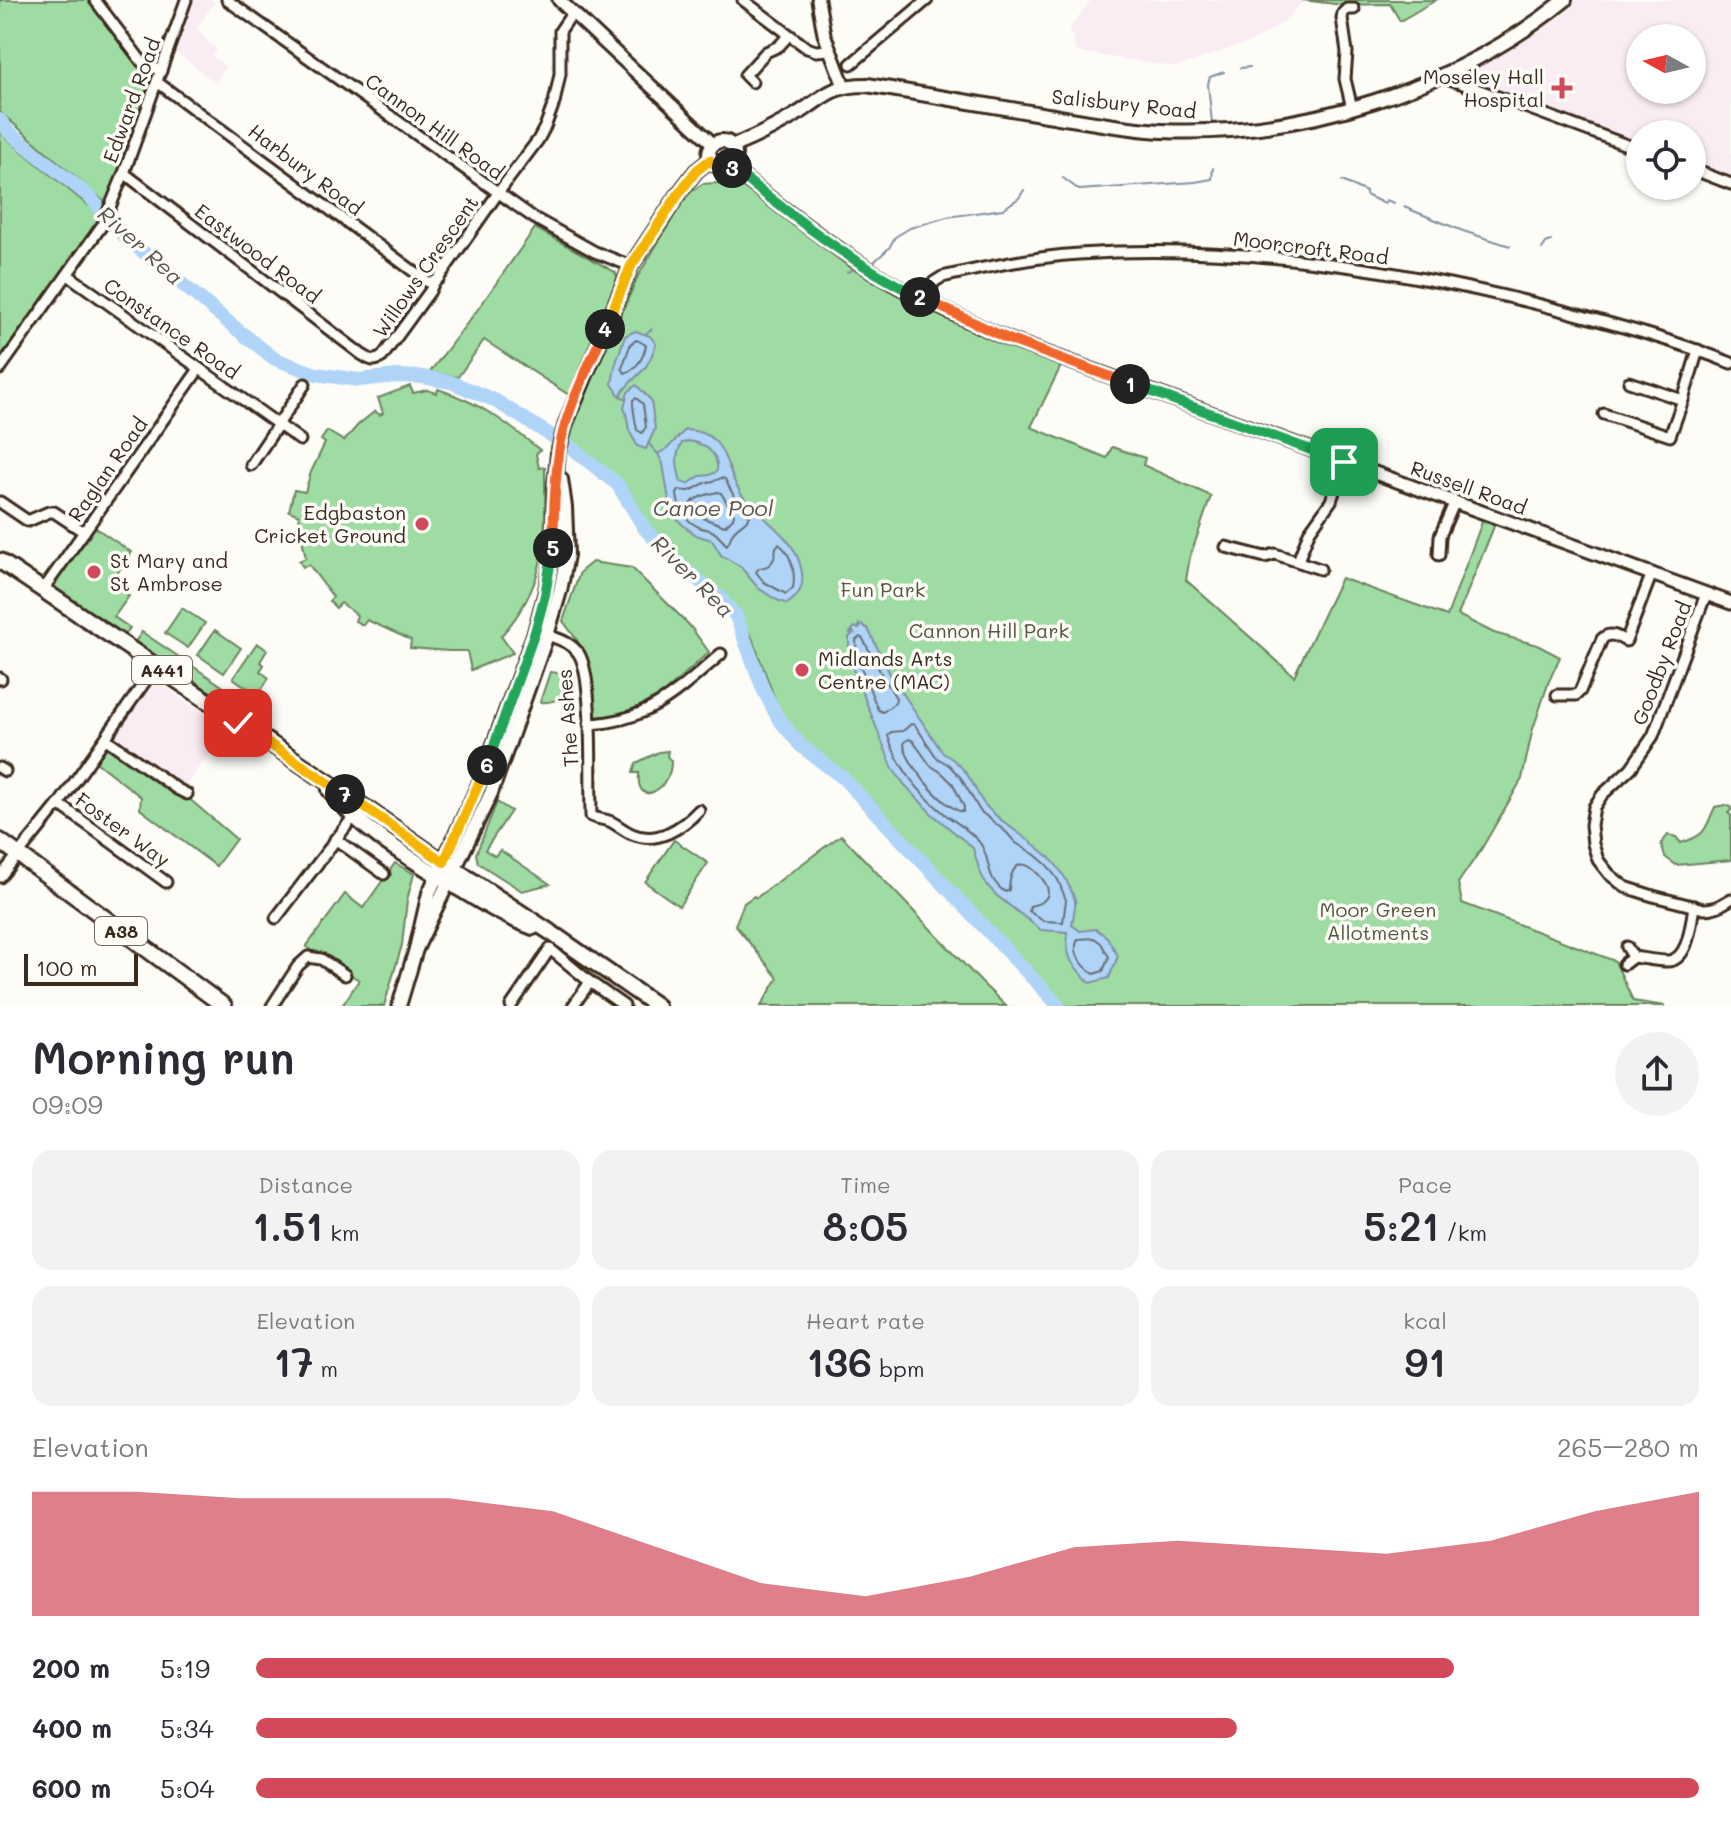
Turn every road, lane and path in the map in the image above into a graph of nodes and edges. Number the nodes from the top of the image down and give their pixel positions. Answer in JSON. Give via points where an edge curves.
{"nodes":[{"id":1,"x":95,"y":0,"type":"edge"},
{"id":2,"x":186,"y":0,"type":"edge"},
{"id":3,"x":227,"y":0,"type":"edge"},
{"id":4,"x":559,"y":0,"type":"edge"},
{"id":5,"x":743,"y":0,"type":"edge"},
{"id":6,"x":818,"y":0,"type":"edge"},
{"id":7,"x":927,"y":0,"type":"edge"},
{"id":8,"x":1565,"y":0,"type":"edge"},
{"id":9,"x":1354,"y":9,"type":"dead end"},
{"id":10,"x":573,"y":12,"type":"junction"},
{"id":11,"x":789,"y":35,"type":"junction"},
{"id":12,"x":829,"y":50,"type":"junction"},
{"id":13,"x":851,"y":64,"type":"dead end"},
{"id":14,"x":161,"y":71,"type":"junction"},
{"id":15,"x":1439,"y":75,"type":"junction"},
{"id":16,"x":157,"y":82,"type":"junction"},
{"id":17,"x":752,"y":82,"type":"dead end"},
{"id":18,"x":844,"y":86,"type":"junction"},
{"id":19,"x":1352,"y":108,"type":"junction"},
{"id":20,"x":713,"y":144,"type":"junction"},
{"id":21,"x":1626,"y":145,"type":"edge"},
{"id":22,"x":733,"y":146,"type":"junction"},
{"id":23,"x":710,"y":160,"type":"junction"},
{"id":24,"x":729,"y":166,"type":"junction"},
{"id":25,"x":124,"y":173,"type":"junction"},
{"id":26,"x":1706,"y":174,"type":"edge"},
{"id":27,"x":1731,"y":184,"type":"edge"},
{"id":28,"x":498,"y":193,"type":"junction"},
{"id":29,"x":631,"y":266,"type":"junction"},
{"id":30,"x":68,"y":275,"type":"junction"},
{"id":31,"x":434,"y":282,"type":"junction"},
{"id":32,"x":926,"y":300,"type":"junction"},
{"id":33,"x":1698,"y":350,"type":"junction"},
{"id":34,"x":371,"y":361,"type":"joint"},
{"id":35,"x":1731,"y":363,"type":"edge"},
{"id":36,"x":0,"y":369,"type":"edge"},
{"id":37,"x":199,"y":369,"type":"junction"},
{"id":38,"x":1629,"y":382,"type":"dead end"},
{"id":39,"x":305,"y":384,"type":"dead end"},
{"id":40,"x":1683,"y":400,"type":"junction"},
{"id":41,"x":1604,"y":414,"type":"dead end"},
{"id":42,"x":278,"y":425,"type":"junction"},
{"id":43,"x":300,"y":440,"type":"dead end"},
{"id":44,"x":558,"y":457,"type":"junction"},
{"id":45,"x":1344,"y":462,"type":"junction"},
{"id":46,"x":251,"y":465,"type":"dead end"},
{"id":47,"x":1455,"y":501,"type":"junction"},
{"id":48,"x":0,"y":502,"type":"edge"},
{"id":49,"x":84,"y":532,"type":"junction"},
{"id":50,"x":1226,"y":547,"type":"dead end"},
{"id":51,"x":567,"y":555,"type":"junction"},
{"id":52,"x":1439,"y":555,"type":"dead end"},
{"id":53,"x":553,"y":556,"type":"junction"},
{"id":54,"x":0,"y":561,"type":"edge"},
{"id":55,"x":1298,"y":561,"type":"junction"},
{"id":56,"x":1320,"y":569,"type":"dead end"},
{"id":57,"x":1652,"y":573,"type":"junction"},
{"id":58,"x":43,"y":590,"type":"junction"},
{"id":59,"x":1706,"y":594,"type":"junction"},
{"id":60,"x":1731,"y":603,"type":"edge"},
{"id":61,"x":541,"y":634,"type":"junction"},
{"id":62,"x":721,"y":654,"type":"dead end"},
{"id":63,"x":156,"y":666,"type":"junction"},
{"id":64,"x":1557,"y":695,"type":"dead end"},
{"id":65,"x":589,"y":724,"type":"junction"},
{"id":66,"x":106,"y":739,"type":"junction"},
{"id":67,"x":323,"y":780,"type":"junction"},
{"id":68,"x":187,"y":794,"type":"dead end"},
{"id":69,"x":59,"y":804,"type":"junction"},
{"id":70,"x":699,"y":810,"type":"dead end"},
{"id":71,"x":354,"y":816,"type":"junction"},
{"id":72,"x":335,"y":839,"type":"junction"},
{"id":73,"x":0,"y":841,"type":"edge"},
{"id":74,"x":22,"y":851,"type":"junction"},
{"id":75,"x":446,"y":872,"type":"junction"},
{"id":76,"x":384,"y":874,"type":"dead end"},
{"id":77,"x":0,"y":877,"type":"edge"},
{"id":78,"x":166,"y":882,"type":"dead end"},
{"id":79,"x":1731,"y":899,"type":"edge"},
{"id":80,"x":1694,"y":906,"type":"junction"},
{"id":81,"x":276,"y":918,"type":"dead end"},
{"id":82,"x":553,"y":942,"type":"junction"},
{"id":83,"x":1627,"y":947,"type":"dead end"},
{"id":84,"x":1633,"y":957,"type":"junction"},
{"id":85,"x":1624,"y":964,"type":"dead end"},
{"id":86,"x":345,"y":975,"type":"dead end"},
{"id":87,"x":590,"y":982,"type":"junction"},
{"id":88,"x":627,"y":985,"type":"junction"},
{"id":89,"x":620,"y":1003,"type":"edge"},
{"id":90,"x":224,"y":1006,"type":"edge"},
{"id":91,"x":272,"y":1006,"type":"edge"},
{"id":92,"x":399,"y":1006,"type":"edge"},
{"id":93,"x":511,"y":1006,"type":"edge"},
{"id":94,"x":573,"y":1006,"type":"edge"},
{"id":95,"x":657,"y":1006,"type":"edge"}],
"edges":[{"from":1,"to":14,"type":"street","via":[[142,62]]},
{"from":2,"to":14,"type":"street","name":"Edward Road"},
{"from":3,"to":28,"type":"street","name":"Cannon Hill Road"},
{"from":4,"to":10,"type":"street"},
{"from":5,"to":11,"type":"street"},
{"from":6,"to":12,"type":"street"},
{"from":7,"to":13,"type":"street"},
{"from":8,"to":15,"type":"main road","name":"Salisbury Road","via":[[1511,39]]},
{"from":9,"to":19,"type":"street","via":[[1347,9],[1342,18]]},
{"from":10,"to":20,"type":"street"},
{"from":10,"to":28,"type":"street","name":"Willows Crescent","via":[[560,31],[560,74],[550,115]]},
{"from":11,"to":12,"type":"street","via":[[807,48]]},
{"from":11,"to":17,"type":"street","via":[[745,75]]},
{"from":12,"to":18,"type":"street"},
{"from":14,"to":16,"type":"street","name":"Edward Road"},
{"from":15,"to":19,"type":"main road","name":"Salisbury Road"},
{"from":15,"to":21,"type":"street"},
{"from":16,"to":25,"type":"street","name":"Edward Road"},
{"from":16,"to":31,"type":"street","name":"Harbury Road"},
{"from":18,"to":19,"type":"main road","name":"Salisbury Road","via":[[867,85],[1159,131],[1259,127]]},
{"from":18,"to":22,"type":"main road"},
{"from":20,"to":22,"type":"main road","via":[[725,141]]},
{"from":20,"to":23,"type":"main road"},
{"from":22,"to":24,"type":"main road"},
{"from":23,"to":24,"type":"main road"},
{"from":23,"to":29,"type":"main road","via":[[680,192]]},
{"from":24,"to":32,"type":"street","name":"Russell Road","via":[[850,256]]},
{"from":25,"to":30,"type":"street","name":"Edward Road","via":[[103,224]]},
{"from":25,"to":34,"type":"street","name":"Eastwood Road"},
{"from":26,"to":27,"type":"street"},
{"from":28,"to":29,"type":"street","name":"Cannon Hill Road","via":[[563,235]]},
{"from":28,"to":31,"type":"street","name":"Willows Crescent"},
{"from":29,"to":44,"type":"main road","via":[[575,400]]},
{"from":30,"to":36,"type":"street","name":"Edward Road"},
{"from":30,"to":37,"type":"street","name":"Constance Road"},
{"from":31,"to":34,"type":"street","name":"Willows Crescent","via":[[382,357]]},
{"from":32,"to":33,"type":"street","name":"Moorcroft Road","via":[[942,277],[1029,259],[1151,252],[1250,256],[1458,286]]},
{"from":32,"to":45,"type":"street","name":"Russell Road","via":[[1008,339]]},
{"from":33,"to":35,"type":"street","name":"Moorcroft Road"},
{"from":33,"to":40,"type":"street"},
{"from":37,"to":42,"type":"street","name":"Constance Road"},
{"from":37,"to":49,"type":"street","name":"Raglan Road"},
{"from":38,"to":40,"type":"street"},
{"from":39,"to":42,"type":"street"},
{"from":40,"to":41,"type":"street","via":[[1670,436]]},
{"from":42,"to":43,"type":"street","name":"Constance Road"},
{"from":42,"to":46,"type":"street"},
{"from":44,"to":51,"type":"main road"},
{"from":44,"to":53,"type":"main road"},
{"from":45,"to":47,"type":"street","name":"Russell Road"},
{"from":45,"to":55,"type":"street","via":[[1331,501],[1309,532]]},
{"from":47,"to":52,"type":"street","via":[[1440,536]]},
{"from":47,"to":57,"type":"street","name":"Russell Road"},
{"from":48,"to":49,"type":"street","via":[[28,521],[54,512]]},
{"from":49,"to":58,"type":"street","name":"Raglan Road"},
{"from":50,"to":55,"type":"street"},
{"from":51,"to":53,"type":"main road"},
{"from":51,"to":61,"type":"main road"},
{"from":53,"to":61,"type":"main road"},
{"from":54,"to":58,"type":"main road","number":"A441"},
{"from":55,"to":56,"type":"street"},
{"from":57,"to":59,"type":"street","name":"Russell Road"},
{"from":57,"to":64,"type":"street","via":[[1626,641],[1605,636],[1580,691]]},
{"from":58,"to":63,"type":"main road","number":"A441"},
{"from":59,"to":60,"type":"street","name":"Russell Road"},
{"from":59,"to":80,"type":"street","name":"Goodby Road","via":[[1653,736],[1631,768],[1602,795],[1591,825],[1598,860],[1617,881]]},
{"from":61,"to":65,"type":"street","name":"The Ashes","via":[[564,641],[579,654]]},
{"from":61,"to":75,"type":"main road"},
{"from":62,"to":65,"type":"street","via":[[665,701],[635,717]]},
{"from":63,"to":66,"type":"street"},
{"from":63,"to":67,"type":"main road","number":"A441"},
{"from":65,"to":70,"type":"street","name":"The Ashes","via":[[591,816],[648,839],[667,834]]},
{"from":66,"to":68,"type":"street"},
{"from":66,"to":69,"type":"street"},
{"from":67,"to":71,"type":"main road","number":"A441"},
{"from":67,"to":75,"type":"main road","number":"A441"},
{"from":69,"to":74,"type":"street"},
{"from":69,"to":78,"type":"street","name":"Foster Way"},
{"from":71,"to":72,"type":"street"},
{"from":71,"to":75,"type":"main road","number":"A441"},
{"from":72,"to":76,"type":"street"},
{"from":72,"to":81,"type":"street"},
{"from":73,"to":74,"type":"main road","number":"A38"},
{"from":74,"to":77,"type":"street"},
{"from":74,"to":90,"type":"main road","number":"A38"},
{"from":75,"to":82,"type":"main road","number":"A441"},
{"from":75,"to":92,"type":"main road"},
{"from":79,"to":80,"type":"street","name":"Goodby Road","via":[[1713,909]]},
{"from":80,"to":84,"type":"street","via":[[1680,956],[1667,961]]},
{"from":82,"to":87,"type":"street"},
{"from":82,"to":88,"type":"main road","number":"A441"},
{"from":82,"to":93,"type":"street"},
{"from":83,"to":84,"type":"street"},
{"from":84,"to":85,"type":"street"},
{"from":86,"to":91,"type":"street","via":[[308,957]]},
{"from":87,"to":89,"type":"street"},
{"from":87,"to":94,"type":"street"},
{"from":88,"to":89,"type":"street"},
{"from":88,"to":95,"type":"main road","number":"A441"}]}
